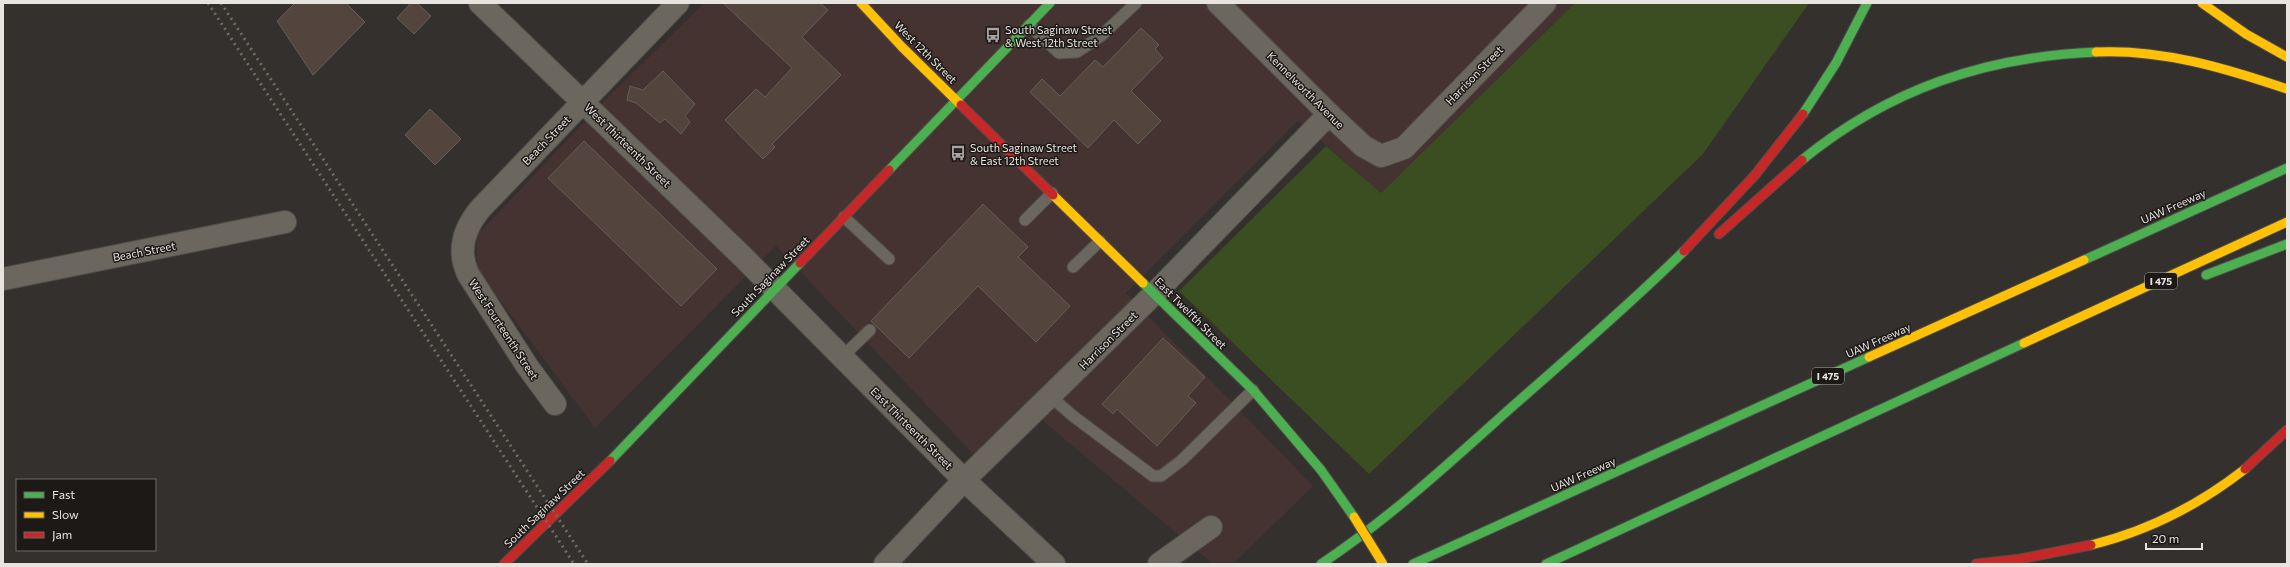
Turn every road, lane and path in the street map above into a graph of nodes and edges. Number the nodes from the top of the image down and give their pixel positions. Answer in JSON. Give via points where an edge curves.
{"nodes":[{"id":1,"x":480,"y":3,"type":"edge"},
{"id":2,"x":678,"y":3,"type":"edge"},
{"id":3,"x":860,"y":3,"type":"edge"},
{"id":4,"x":1050,"y":3,"type":"edge"},
{"id":5,"x":1136,"y":3,"type":"edge"},
{"id":6,"x":1218,"y":3,"type":"edge"},
{"id":7,"x":1545,"y":3,"type":"edge"},
{"id":8,"x":1867,"y":3,"type":"edge"},
{"id":9,"x":2202,"y":3,"type":"edge"},
{"id":10,"x":1029,"y":25,"type":"junction"},
{"id":11,"x":2284,"y":55,"type":"edge"},
{"id":12,"x":2287,"y":89,"type":"edge"},
{"id":13,"x":957,"y":100,"type":"junction"},
{"id":14,"x":583,"y":102,"type":"junction"},
{"id":15,"x":1329,"y":114,"type":"junction"},
{"id":16,"x":1404,"y":148,"type":"joint"},
{"id":17,"x":2287,"y":164,"type":"edge"},
{"id":18,"x":2287,"y":168,"type":"edge"},
{"id":19,"x":2242,"y":188,"type":"junction"},
{"id":20,"x":1052,"y":193,"type":"junction"},
{"id":21,"x":844,"y":217,"type":"junction"},
{"id":22,"x":1025,"y":220,"type":"dead end"},
{"id":23,"x":285,"y":222,"type":"dead end"},
{"id":24,"x":2287,"y":222,"type":"edge"},
{"id":25,"x":1100,"y":241,"type":"junction"},
{"id":26,"x":1709,"y":242,"type":"dead end"},
{"id":27,"x":2287,"y":244,"type":"edge"},
{"id":28,"x":462,"y":250,"type":"joint"},
{"id":29,"x":1692,"y":257,"type":"dead end"},
{"id":30,"x":889,"y":258,"type":"dead end"},
{"id":31,"x":1073,"y":267,"type":"dead end"},
{"id":32,"x":2198,"y":278,"type":"dead end"},
{"id":33,"x":3,"y":279,"type":"edge"},
{"id":34,"x":774,"y":289,"type":"junction"},
{"id":35,"x":1155,"y":293,"type":"junction"},
{"id":36,"x":2153,"y":294,"type":"dead end"},
{"id":37,"x":870,"y":330,"type":"dead end"},
{"id":38,"x":1594,"y":335,"type":"junction"},
{"id":39,"x":2034,"y":340,"type":"junction"},
{"id":40,"x":842,"y":357,"type":"junction"},
{"id":41,"x":1252,"y":390,"type":"junction"},
{"id":42,"x":1052,"y":397,"type":"junction"},
{"id":43,"x":555,"y":404,"type":"dead end"},
{"id":44,"x":2287,"y":430,"type":"edge"},
{"id":45,"x":964,"y":480,"type":"junction"},
{"id":46,"x":1211,"y":527,"type":"dead end"},
{"id":47,"x":504,"y":564,"type":"edge"},
{"id":48,"x":885,"y":564,"type":"edge"},
{"id":49,"x":1054,"y":564,"type":"edge"},
{"id":50,"x":1159,"y":564,"type":"edge"},
{"id":51,"x":1321,"y":564,"type":"edge"},
{"id":52,"x":1383,"y":564,"type":"edge"},
{"id":53,"x":1413,"y":564,"type":"edge"},
{"id":54,"x":1546,"y":564,"type":"edge"},
{"id":55,"x":1976,"y":564,"type":"edge"}],
"edges":[{"from":1,"to":14,"type":"street","name":"West Thirteenth Street"},
{"from":2,"to":14,"type":"street","name":"Beach Street"},
{"from":3,"to":13,"type":"main road","name":"West 12th Street"},
{"from":4,"to":10,"type":"main road","name":"South Saginaw Street"},
{"from":5,"to":10,"type":"lane","via":[[1101,36],[1077,52],[1059,53]]},
{"from":6,"to":15,"type":"street","name":"Kennelworth Avenue"},
{"from":7,"to":16,"type":"street","name":"Harrison Street"},
{"from":8,"to":38,"type":"main road","via":[[1845,48],[1823,84],[1773,154],[1714,220]]},
{"from":9,"to":11,"type":"main road","via":[[2246,34]]},
{"from":10,"to":13,"type":"main road","name":"South Saginaw Street"},
{"from":12,"to":26,"type":"main road","via":[[2237,70],[2191,58],[2109,51],[2049,53],[1980,68],[1916,90],[1855,122],[1800,161]]},
{"from":13,"to":20,"type":"main road","name":"East Twelfth Street"},
{"from":13,"to":21,"type":"main road","name":"South Saginaw Street"},
{"from":14,"to":28,"type":"street","name":"Beach Street","via":[[473,218],[465,235]]},
{"from":14,"to":34,"type":"street","name":"West Thirteenth Street"},
{"from":15,"to":16,"type":"street","name":"Kennelworth Avenue","via":[[1363,146],[1381,156]]},
{"from":15,"to":35,"type":"street","name":"Harrison Street"},
{"from":17,"to":19,"type":"main road"},
{"from":18,"to":19,"type":"main road","name":"UAW Freeway","number":"I 475"},
{"from":19,"to":53,"type":"main road","name":"UAW Freeway","number":"I 475"},
{"from":20,"to":22,"type":"lane"},
{"from":20,"to":25,"type":"main road","name":"East Twelfth Street"},
{"from":21,"to":30,"type":"lane"},
{"from":21,"to":34,"type":"main road","name":"South Saginaw Street"},
{"from":23,"to":33,"type":"street","name":"Beach Street"},
{"from":24,"to":39,"type":"main road","number":"I 475"},
{"from":25,"to":31,"type":"lane"},
{"from":25,"to":35,"type":"main road","name":"East Twelfth Street"},
{"from":27,"to":32,"type":"main road"},
{"from":28,"to":43,"type":"street","name":"West Fourteenth Street","via":[[468,274],[527,366]]},
{"from":29,"to":38,"type":"main road"},
{"from":34,"to":40,"type":"street","name":"East Thirteenth Street"},
{"from":34,"to":47,"type":"main road","name":"South Saginaw Street","via":[[607,464]]},
{"from":35,"to":41,"type":"main road","name":"East Twelfth Street"},
{"from":35,"to":42,"type":"street","name":"Harrison Street"},
{"from":36,"to":39,"type":"main road"},
{"from":37,"to":40,"type":"lane"},
{"from":38,"to":51,"type":"main road","via":[[1379,522]]},
{"from":39,"to":54,"type":"main road","number":"I 475"},
{"from":40,"to":45,"type":"street","name":"East Thirteenth Street"},
{"from":41,"to":42,"type":"lane","via":[[1182,460],[1161,476],[1153,476],[1073,416]]},
{"from":41,"to":52,"type":"main road","name":"East Twelfth Street","bridge":true,"via":[[1322,470]]},
{"from":42,"to":45,"type":"street","name":"Harrison Street"},
{"from":44,"to":55,"type":"main road","via":[[2254,463],[2208,496],[2185,510],[2130,535],[2070,552]]},
{"from":45,"to":48,"type":"street","name":"Harrison Street"},
{"from":45,"to":49,"type":"street","name":"East Thirteenth Street"},
{"from":46,"to":50,"type":"street"}]}
